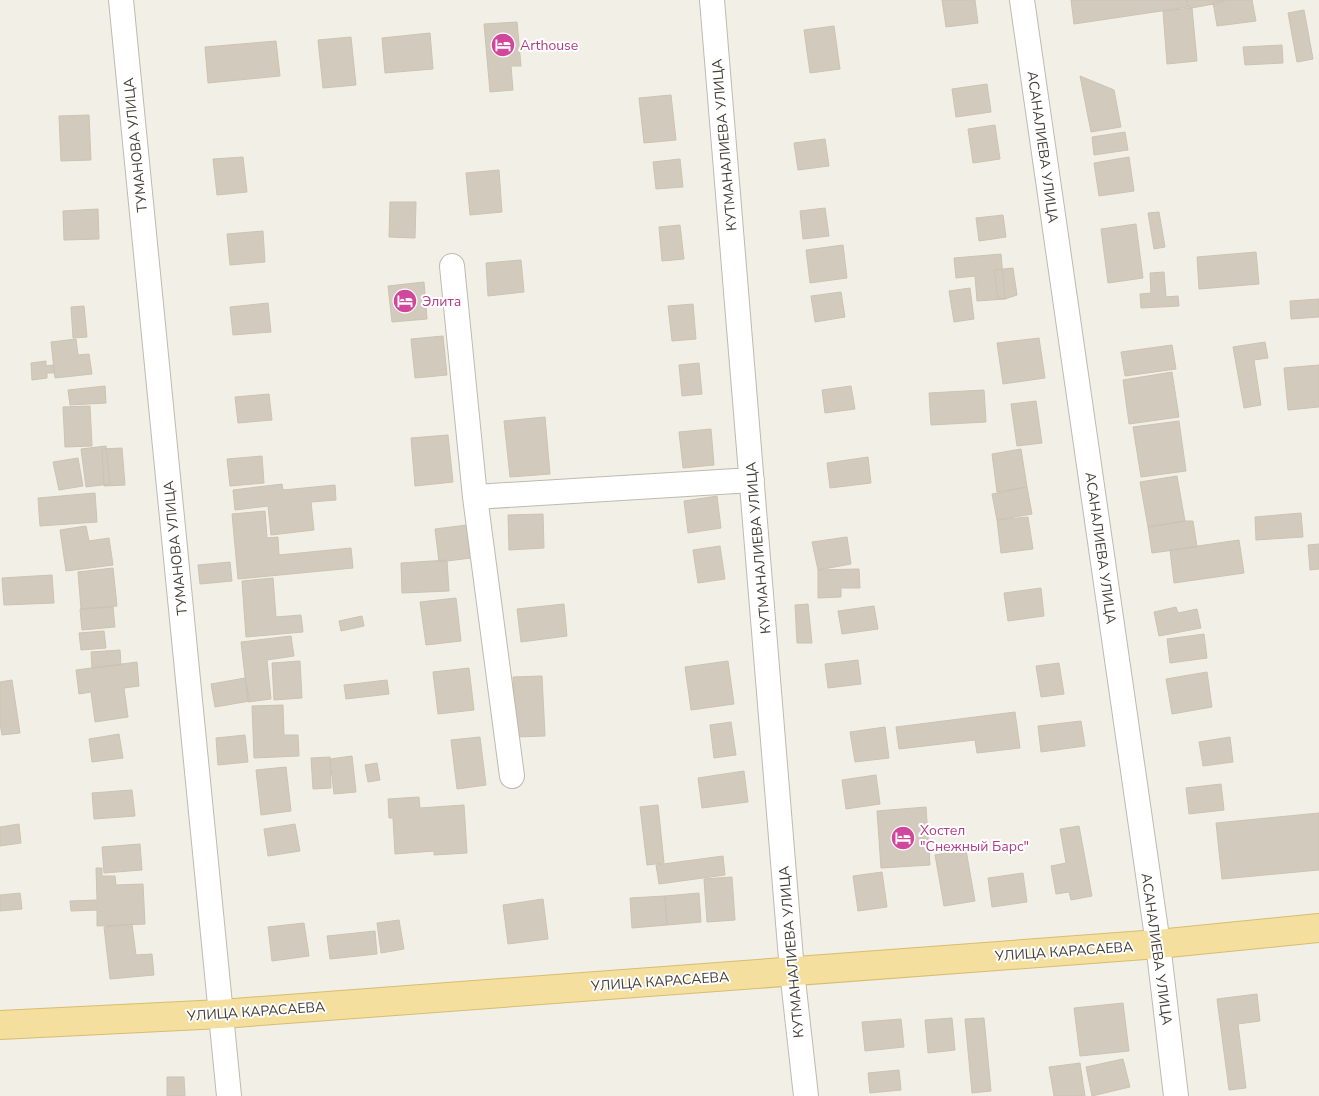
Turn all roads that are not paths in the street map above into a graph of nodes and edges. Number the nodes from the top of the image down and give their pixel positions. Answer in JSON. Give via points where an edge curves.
{"nodes":[{"id":1,"x":121,"y":0,"type":"edge"},
{"id":2,"x":127,"y":0,"type":"edge"},
{"id":3,"x":712,"y":0,"type":"edge"},
{"id":4,"x":1022,"y":0,"type":"edge"},
{"id":5,"x":452,"y":266,"type":"dead end"},
{"id":6,"x":752,"y":480,"type":"junction"},
{"id":7,"x":475,"y":497,"type":"junction"},
{"id":8,"x":512,"y":776,"type":"dead end"},
{"id":9,"x":1319,"y":928,"type":"edge"},
{"id":10,"x":1158,"y":944,"type":"junction"},
{"id":11,"x":792,"y":971,"type":"junction"},
{"id":12,"x":221,"y":1014,"type":"junction"},
{"id":13,"x":0,"y":1025,"type":"edge"},
{"id":14,"x":228,"y":1096,"type":"edge"},
{"id":15,"x":806,"y":1096,"type":"edge"},
{"id":16,"x":1176,"y":1096,"type":"edge"}],
"edges":[{"from":1,"to":2,"type":"street"},
{"from":1,"to":12,"type":"street","name":"ТУМАНОВА УЛИЦА"},
{"from":3,"to":6,"type":"street","name":"КУТМАНАЛИЕВА УЛИЦА"},
{"from":4,"to":10,"type":"street","name":"АСАНАЛИЕВА УЛИЦА"},
{"from":5,"to":7,"type":"street"},
{"from":6,"to":7,"type":"street"},
{"from":6,"to":11,"type":"street","name":"КУТМАНАЛИЕВА УЛИЦА"},
{"from":7,"to":8,"type":"street"},
{"from":9,"to":10,"type":"main road","name":"УЛИЦА КАРАСАЕВА"},
{"from":10,"to":11,"type":"main road","name":"УЛИЦА КАРАСАЕВА"},
{"from":10,"to":16,"type":"street","name":"АСАНАЛИЕВА УЛИЦА"},
{"from":11,"to":12,"type":"main road","name":"УЛИЦА КАРАСАЕВА"},
{"from":11,"to":15,"type":"street","name":"КУТМАНАЛИЕВА УЛИЦА"},
{"from":12,"to":13,"type":"main road","name":"УЛИЦА КАРАСАЕВА"},
{"from":12,"to":14,"type":"street","name":"ТУМАНОВА УЛИЦА"}]}
